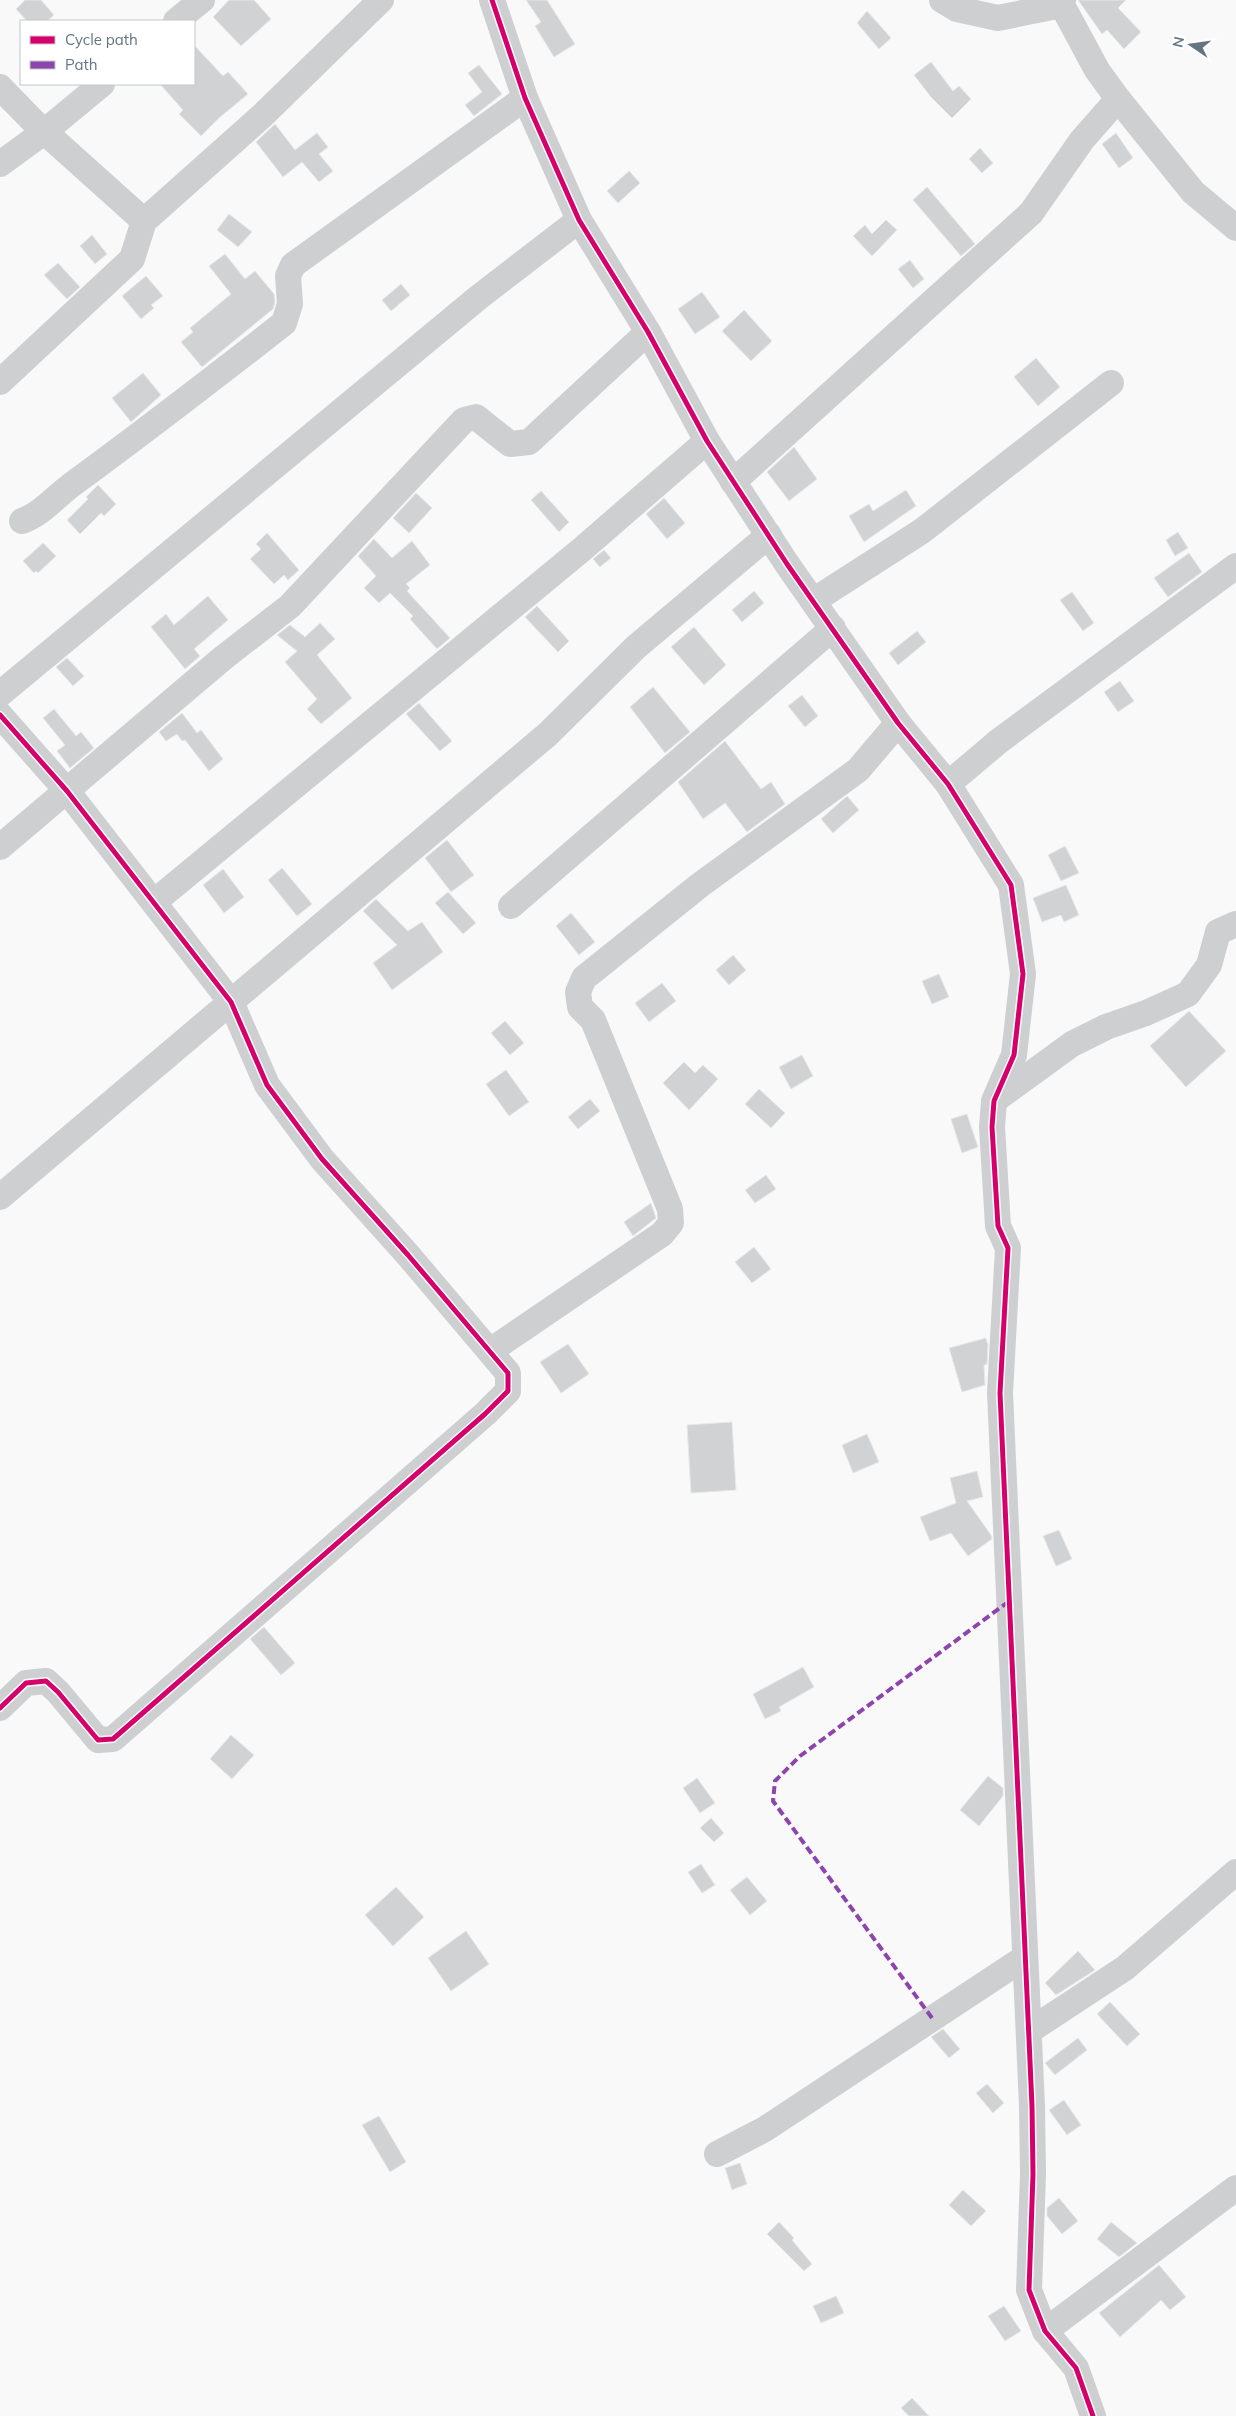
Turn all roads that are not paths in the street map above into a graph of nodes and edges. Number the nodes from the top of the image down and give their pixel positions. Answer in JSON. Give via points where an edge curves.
{"nodes":[{"id":1,"x":202,"y":0,"type":"edge"},
{"id":2,"x":381,"y":0,"type":"edge"},
{"id":3,"x":492,"y":0,"type":"edge"},
{"id":4,"x":942,"y":0,"type":"edge"},
{"id":5,"x":1063,"y":2,"type":"edge"},
{"id":6,"x":177,"y":20,"type":"edge"},
{"id":7,"x":101,"y":85,"type":"edge"},
{"id":8,"x":0,"y":87,"type":"edge"},
{"id":9,"x":525,"y":98,"type":"junction"},
{"id":10,"x":1118,"y":99,"type":"junction"},
{"id":11,"x":44,"y":132,"type":"junction"},
{"id":12,"x":0,"y":164,"type":"edge"},
{"id":13,"x":144,"y":220,"type":"junction"},
{"id":14,"x":579,"y":220,"type":"junction"},
{"id":15,"x":1236,"y":228,"type":"edge"},
{"id":16,"x":648,"y":332,"type":"junction"},
{"id":17,"x":0,"y":382,"type":"edge"},
{"id":18,"x":1111,"y":383,"type":"dead end"},
{"id":19,"x":706,"y":441,"type":"junction"},
{"id":20,"x":733,"y":482,"type":"junction"},
{"id":21,"x":22,"y":520,"type":"dead end"},
{"id":22,"x":769,"y":534,"type":"junction"},
{"id":23,"x":1236,"y":566,"type":"edge"},
{"id":24,"x":813,"y":601,"type":"junction"},
{"id":25,"x":833,"y":628,"type":"junction"},
{"id":26,"x":0,"y":694,"type":"edge"},
{"id":27,"x":0,"y":715,"type":"edge"},
{"id":28,"x":898,"y":723,"type":"junction"},
{"id":29,"x":948,"y":784,"type":"junction"},
{"id":30,"x":67,"y":791,"type":"junction"},
{"id":31,"x":0,"y":848,"type":"edge"},
{"id":32,"x":154,"y":902,"type":"junction"},
{"id":33,"x":511,"y":906,"type":"dead end"},
{"id":34,"x":1236,"y":924,"type":"edge"},
{"id":35,"x":231,"y":1002,"type":"junction"},
{"id":36,"x":994,"y":1100,"type":"junction"},
{"id":37,"x":0,"y":1197,"type":"edge"},
{"id":38,"x":490,"y":1351,"type":"junction"},
{"id":39,"x":0,"y":1708,"type":"edge"},
{"id":40,"x":1236,"y":1872,"type":"edge"},
{"id":41,"x":1024,"y":1958,"type":"junction"},
{"id":42,"x":1029,"y":2031,"type":"junction"},
{"id":43,"x":717,"y":2154,"type":"dead end"},
{"id":44,"x":1236,"y":2188,"type":"edge"},
{"id":45,"x":1045,"y":2331,"type":"junction"},
{"id":46,"x":1093,"y":2416,"type":"edge"}],
"edges":[{"from":1,"to":6,"type":"street"},
{"from":2,"to":13,"type":"street","via":[[262,115]]},
{"from":3,"to":9,"type":"street"},
{"from":4,"to":5,"type":"street","via":[[957,9],[998,18]]},
{"from":5,"to":10,"type":"street","via":[[1097,70]]},
{"from":7,"to":11,"type":"street"},
{"from":8,"to":11,"type":"street"},
{"from":9,"to":14,"type":"street"},
{"from":9,"to":21,"type":"street","via":[[293,265],[288,276],[290,304],[284,323],[116,454],[32,517]]},
{"from":10,"to":15,"type":"street","via":[[1193,192]]},
{"from":10,"to":20,"type":"street","via":[[1082,140],[1031,213]]},
{"from":11,"to":12,"type":"street"},
{"from":11,"to":13,"type":"street"},
{"from":13,"to":17,"type":"street","via":[[132,259]]},
{"from":14,"to":16,"type":"street"},
{"from":14,"to":26,"type":"street","via":[[479,297]]},
{"from":16,"to":19,"type":"street"},
{"from":16,"to":30,"type":"street","via":[[529,442],[510,444],[476,417],[464,420],[290,606],[223,658]]},
{"from":18,"to":24,"type":"street","via":[[922,531]]},
{"from":19,"to":20,"type":"street"},
{"from":19,"to":32,"type":"street","via":[[580,551]]},
{"from":20,"to":22,"type":"street"},
{"from":22,"to":24,"type":"street"},
{"from":22,"to":35,"type":"street","via":[[636,647],[548,734]]},
{"from":23,"to":29,"type":"street","via":[[999,741]]},
{"from":24,"to":25,"type":"street"},
{"from":25,"to":28,"type":"street"},
{"from":25,"to":33,"type":"street"},
{"from":27,"to":30,"type":"street"},
{"from":28,"to":29,"type":"street"},
{"from":28,"to":38,"type":"street","via":[[858,770],[700,885],[584,978],[578,992],[580,1007],[593,1020],[670,1209],[671,1223],[662,1234]]},
{"from":29,"to":36,"type":"street","via":[[1011,886],[1023,974],[1014,1055]]},
{"from":30,"to":31,"type":"street"},
{"from":30,"to":32,"type":"street"},
{"from":32,"to":35,"type":"street"},
{"from":34,"to":36,"type":"street","via":[[1218,932],[1208,965],[1188,994],[1072,1044]]},
{"from":35,"to":37,"type":"street"},
{"from":35,"to":38,"type":"street","via":[[267,1085],[322,1159]]},
{"from":36,"to":41,"type":"street","via":[[992,1127],[998,1226],[1008,1248],[1000,1393]]},
{"from":38,"to":39,"type":"street","via":[[508,1373],[508,1391],[114,1739],[98,1740],[46,1681],[26,1683]]},
{"from":40,"to":42,"type":"street","via":[[1124,1968]]},
{"from":41,"to":42,"type":"street"},
{"from":41,"to":43,"type":"street","via":[[765,2129]]},
{"from":42,"to":45,"type":"street","via":[[1033,2174],[1029,2290]]},
{"from":44,"to":45,"type":"street"},
{"from":45,"to":46,"type":"street","via":[[1076,2368]]}]}
